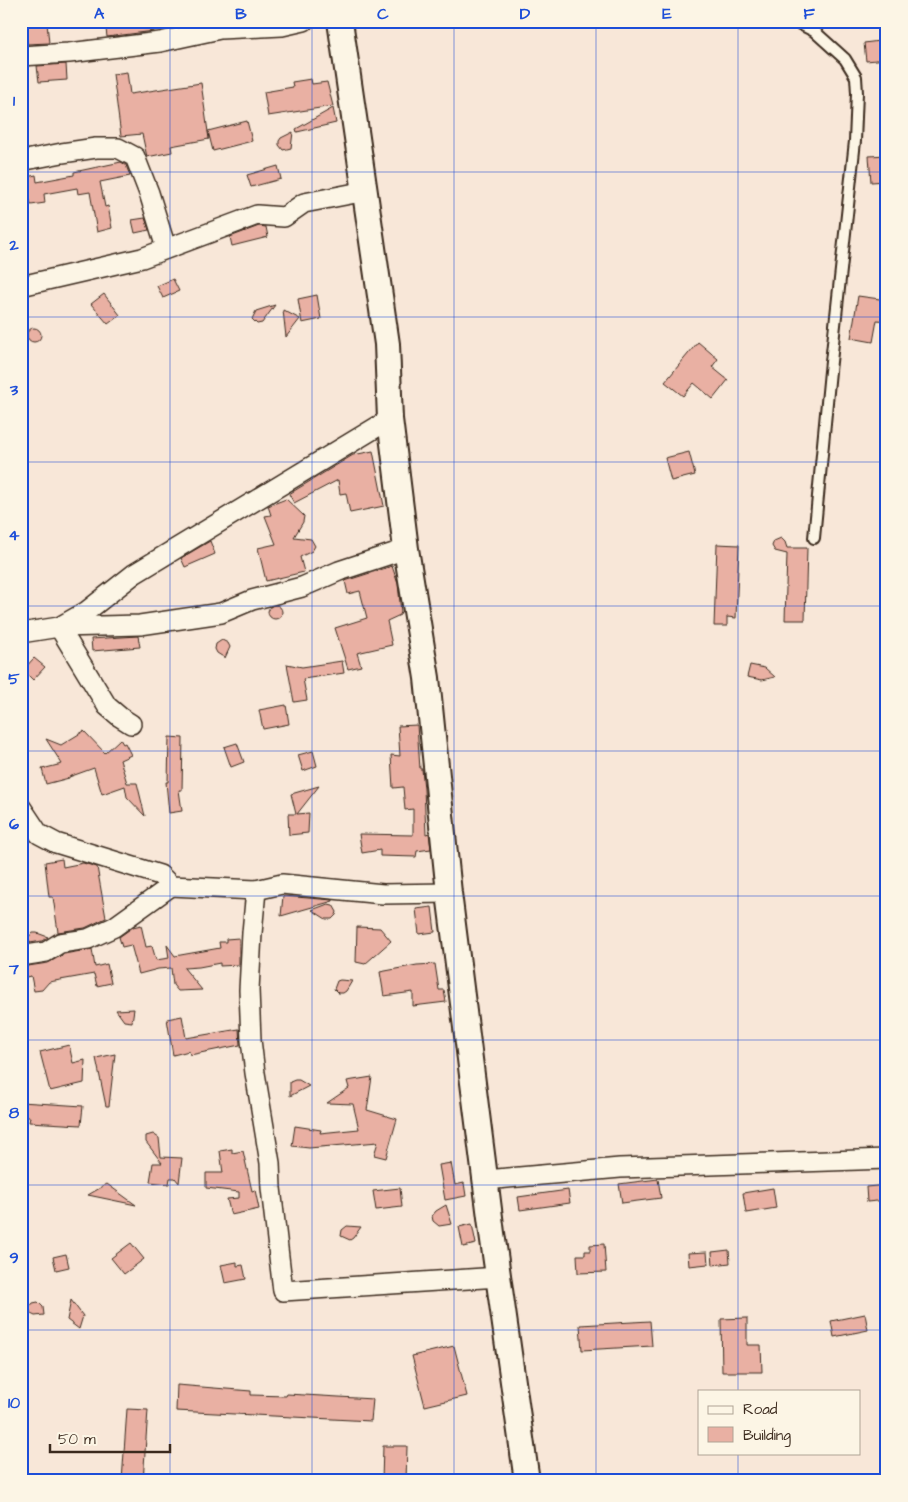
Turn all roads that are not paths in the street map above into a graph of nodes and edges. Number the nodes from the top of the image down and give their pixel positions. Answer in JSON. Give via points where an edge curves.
{"nodes":[{"id":1,"x":304,"y":21,"type":"edge"},
{"id":2,"x":340,"y":21,"type":"edge"},
{"id":3,"x":794,"y":21,"type":"edge"},
{"id":4,"x":21,"y":56,"type":"edge"},
{"id":5,"x":21,"y":161,"type":"edge"},
{"id":6,"x":366,"y":191,"type":"junction"},
{"id":7,"x":166,"y":248,"type":"junction"},
{"id":8,"x":21,"y":286,"type":"edge"},
{"id":9,"x":390,"y":418,"type":"junction"},
{"id":10,"x":814,"y":538,"type":"dead end"},
{"id":11,"x":406,"y":549,"type":"junction"},
{"id":12,"x":59,"y":627,"type":"junction"},
{"id":13,"x":21,"y":633,"type":"edge"},
{"id":14,"x":131,"y":724,"type":"dead end"},
{"id":15,"x":21,"y":807,"type":"edge"},
{"id":16,"x":171,"y":886,"type":"junction"},
{"id":17,"x":256,"y":890,"type":"junction"},
{"id":18,"x":449,"y":893,"type":"junction"},
{"id":19,"x":21,"y":956,"type":"edge"},
{"id":20,"x":887,"y":1159,"type":"edge"},
{"id":21,"x":486,"y":1180,"type":"junction"},
{"id":22,"x":499,"y":1276,"type":"junction"},
{"id":23,"x":527,"y":1481,"type":"edge"}],
"edges":[{"from":1,"to":4,"type":"street","via":[[282,26],[220,29],[160,42]]},
{"from":2,"to":6,"type":"street"},
{"from":3,"to":10,"type":"lane","via":[[814,31],[845,59],[856,78],[857,92],[855,141]]},
{"from":5,"to":7,"type":"street","via":[[96,148],[118,148],[135,157]]},
{"from":6,"to":7,"type":"street","via":[[304,202],[284,217],[257,215]]},
{"from":6,"to":9,"type":"street","via":[[387,344]]},
{"from":7,"to":8,"type":"street","via":[[142,258]]},
{"from":9,"to":11,"type":"street"},
{"from":9,"to":12,"type":"street","via":[[134,574],[87,611]]},
{"from":11,"to":12,"type":"street","via":[[220,613],[140,625]]},
{"from":11,"to":18,"type":"street","via":[[427,678]]},
{"from":12,"to":13,"type":"street"},
{"from":12,"to":14,"type":"street","via":[[107,706]]},
{"from":15,"to":16,"type":"street","via":[[39,834],[56,843],[160,875]]},
{"from":16,"to":17,"type":"street"},
{"from":16,"to":19,"type":"street","via":[[114,927],[88,939],[60,943],[46,952]]},
{"from":17,"to":18,"type":"street","via":[[282,884],[383,894]]},
{"from":17,"to":22,"type":"street","via":[[249,990],[251,1040],[270,1163],[283,1291]]},
{"from":18,"to":21,"type":"street"},
{"from":20,"to":21,"type":"street","via":[[620,1168]]},
{"from":21,"to":22,"type":"street"},
{"from":22,"to":23,"type":"street"}]}
